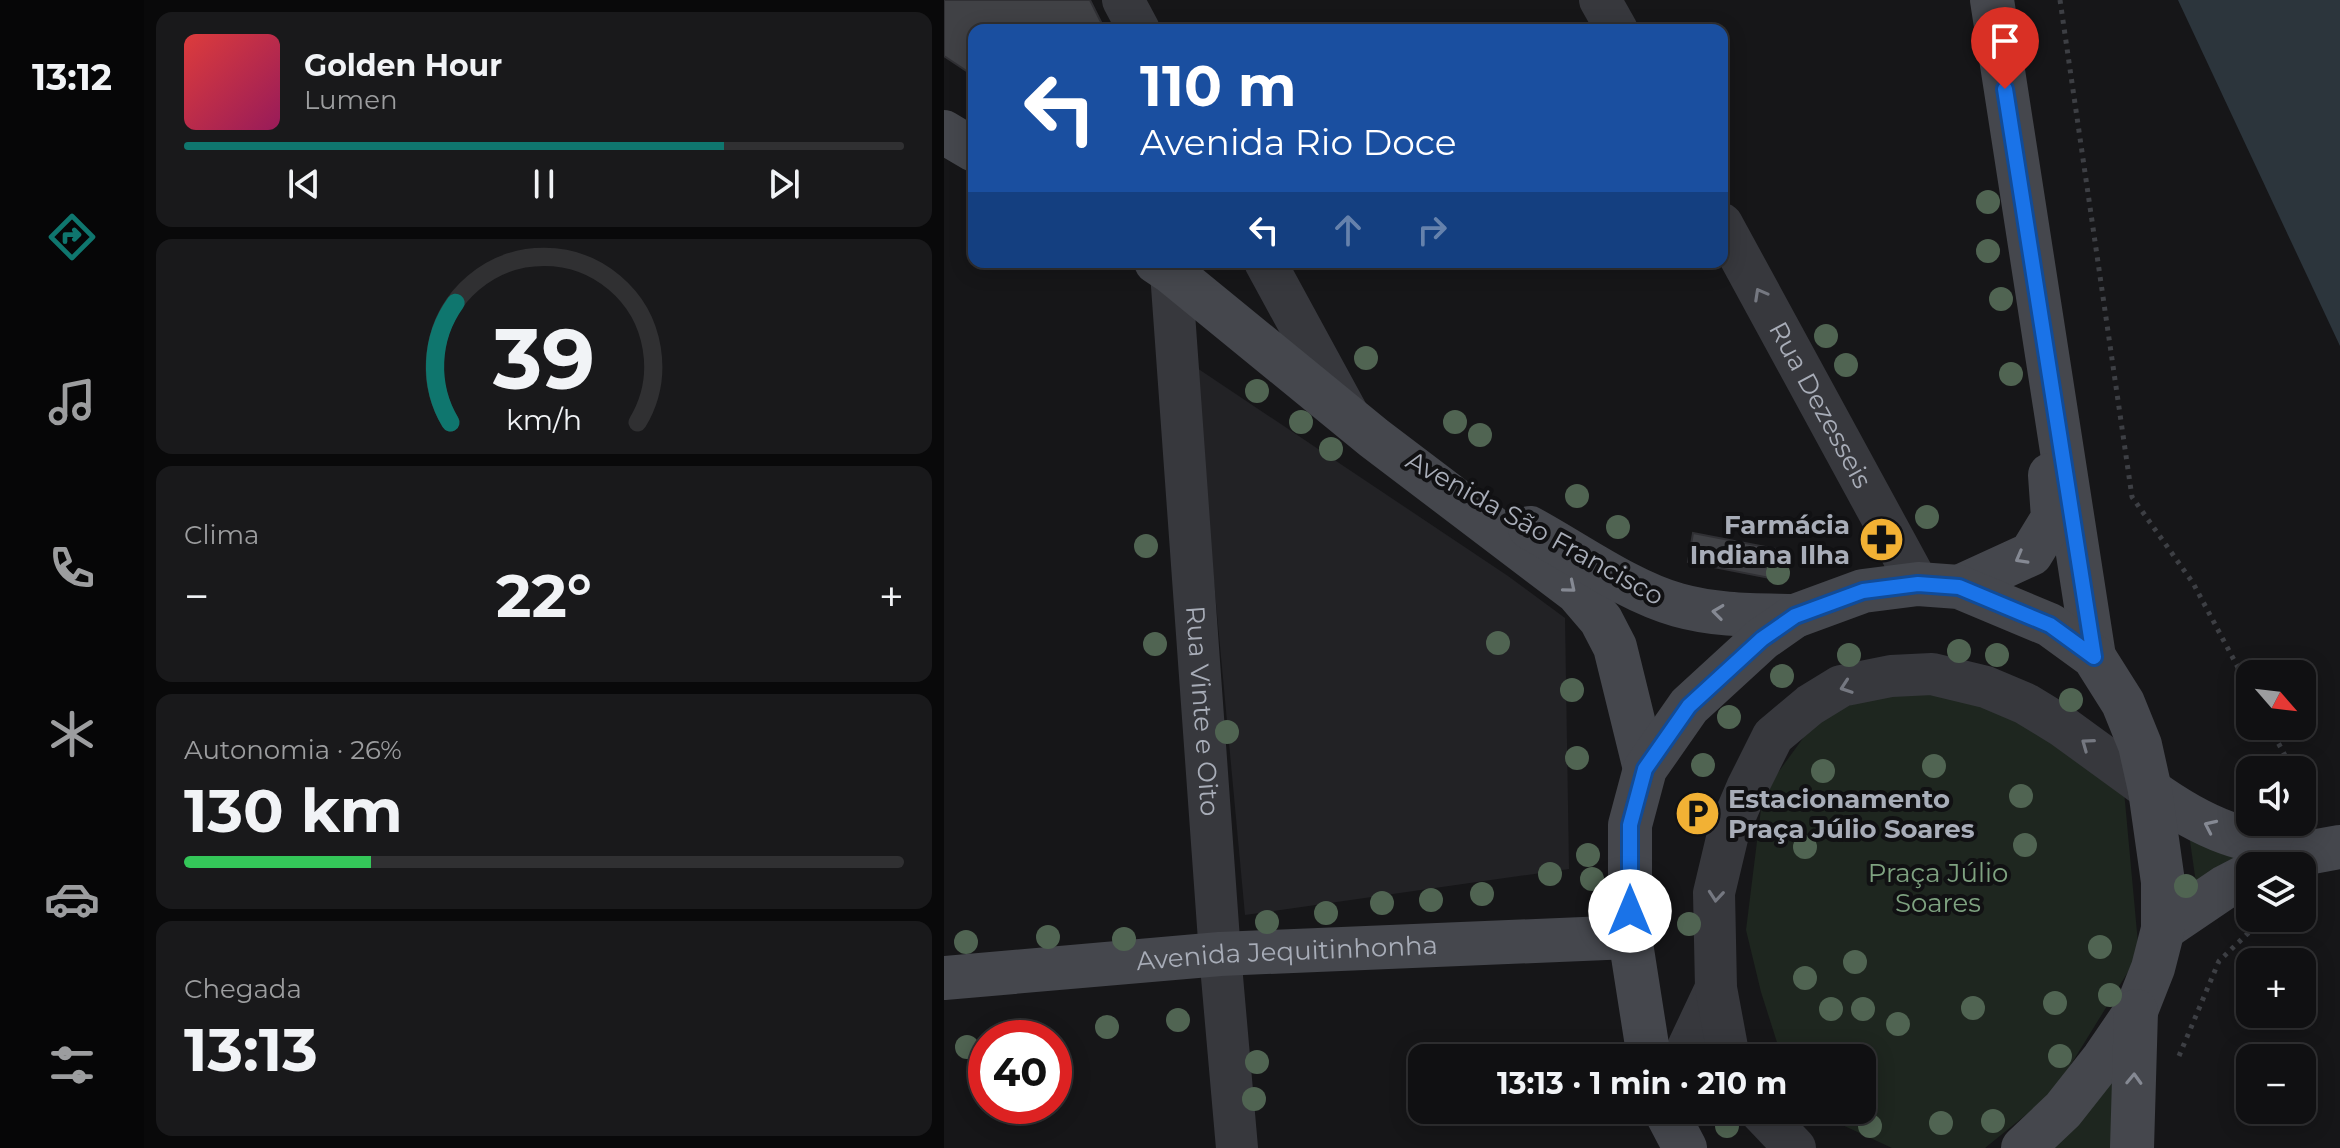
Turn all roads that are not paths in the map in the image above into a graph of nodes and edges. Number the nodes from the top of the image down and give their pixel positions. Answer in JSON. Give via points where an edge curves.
{"nodes":[{"id":1,"x":1123,"y":0,"type":"edge"},
{"id":2,"x":1600,"y":0,"type":"edge"},
{"id":3,"x":1992,"y":0,"type":"edge"},
{"id":4,"x":1136,"y":24,"type":"edge"},
{"id":5,"x":1614,"y":24,"type":"edge"},
{"id":6,"x":944,"y":132,"type":"edge"},
{"id":7,"x":968,"y":146,"type":"edge"},
{"id":8,"x":1728,"y":234,"type":"edge"},
{"id":9,"x":1164,"y":268,"type":"edge"},
{"id":10,"x":1165,"y":268,"type":"edge"},
{"id":11,"x":1268,"y":268,"type":"edge"},
{"id":12,"x":2038,"y":297,"type":"junction"},
{"id":13,"x":1362,"y":429,"type":"junction"},
{"id":14,"x":1938,"y":586,"type":"junction"},
{"id":15,"x":1795,"y":616,"type":"junction"},
{"id":16,"x":2094,"y":657,"type":"junction"},
{"id":17,"x":1645,"y":769,"type":"junction"},
{"id":18,"x":2150,"y":790,"type":"junction"},
{"id":19,"x":2296,"y":852,"type":"edge"},
{"id":20,"x":2236,"y":881,"type":"edge"},
{"id":21,"x":2163,"y":929,"type":"junction"},
{"id":22,"x":1630,"y":937,"type":"junction"},
{"id":23,"x":1220,"y":954,"type":"junction"},
{"id":24,"x":944,"y":978,"type":"edge"},
{"id":25,"x":1716,"y":988,"type":"junction"},
{"id":26,"x":2136,"y":1011,"type":"junction"},
{"id":27,"x":1647,"y":1044,"type":"edge"},
{"id":28,"x":1690,"y":1044,"type":"edge"},
{"id":29,"x":1726,"y":1044,"type":"edge"},
{"id":30,"x":1664,"y":1124,"type":"edge"},
{"id":31,"x":1671,"y":1124,"type":"edge"},
{"id":32,"x":1772,"y":1124,"type":"edge"},
{"id":33,"x":1237,"y":1148,"type":"edge"},
{"id":34,"x":1665,"y":1148,"type":"edge"},
{"id":35,"x":1685,"y":1148,"type":"edge"},
{"id":36,"x":1795,"y":1148,"type":"edge"},
{"id":37,"x":2023,"y":1148,"type":"edge"},
{"id":38,"x":2132,"y":1148,"type":"edge"}],
"edges":[{"from":1,"to":4,"type":"street"},
{"from":2,"to":5,"type":"street"},
{"from":3,"to":12,"type":"street"},
{"from":6,"to":7,"type":"street"},
{"from":14,"to":8,"type":"street","name":"Rua Dezesseis","one_way":true},
{"from":9,"to":23,"type":"street","name":"Rua Vinte e Oito"},
{"from":10,"to":13,"type":"street","name":"Avenida São Francisco"},
{"from":11,"to":13,"type":"street"},
{"from":12,"to":14,"type":"street","one_way":true,"via":[[2053,518],[2031,554]]},
{"from":12,"to":16,"type":"street"},
{"from":15,"to":13,"type":"street","name":"Avenida São Francisco","one_way":true,"via":[[1710,612],[1635,588]]},
{"from":13,"to":17,"type":"street","name":"Avenida São Francisco","one_way":true,"via":[[1577,592],[1601,620],[1615,647]]},
{"from":14,"to":15,"type":"street","via":[[1863,591]]},
{"from":14,"to":16,"type":"street","via":[[2050,625]]},
{"from":15,"to":17,"type":"street","via":[[1689,706]]},
{"from":16,"to":18,"type":"street","via":[[2123,703]]},
{"from":17,"to":22,"type":"street","via":[[1630,825]]},
{"from":19,"to":18,"type":"street","one_way":true,"via":[[2234,837],[2177,810]]},
{"from":18,"to":21,"type":"street","via":[[2163,882]]},
{"from":18,"to":25,"type":"street","one_way":true,"via":[[2062,726],[1986,687],[1932,674],[1841,686],[1773,736],[1729,830],[1714,893]]},
{"from":20,"to":21,"type":"street"},
{"from":21,"to":26,"type":"street"},
{"from":22,"to":23,"type":"street","name":"Avenida Jequitinhonha"},
{"from":22,"to":27,"type":"street"},
{"from":23,"to":24,"type":"street","name":"Avenida Jequitinhonha"},
{"from":23,"to":33,"type":"street","name":"Rua Vinte e Oito"},
{"from":25,"to":28,"type":"street"},
{"from":25,"to":29,"type":"street"},
{"from":26,"to":37,"type":"street","via":[[2063,1110]]},
{"from":38,"to":26,"type":"street","one_way":true},
{"from":30,"to":34,"type":"street"},
{"from":31,"to":35,"type":"street"},
{"from":32,"to":36,"type":"street"}]}
